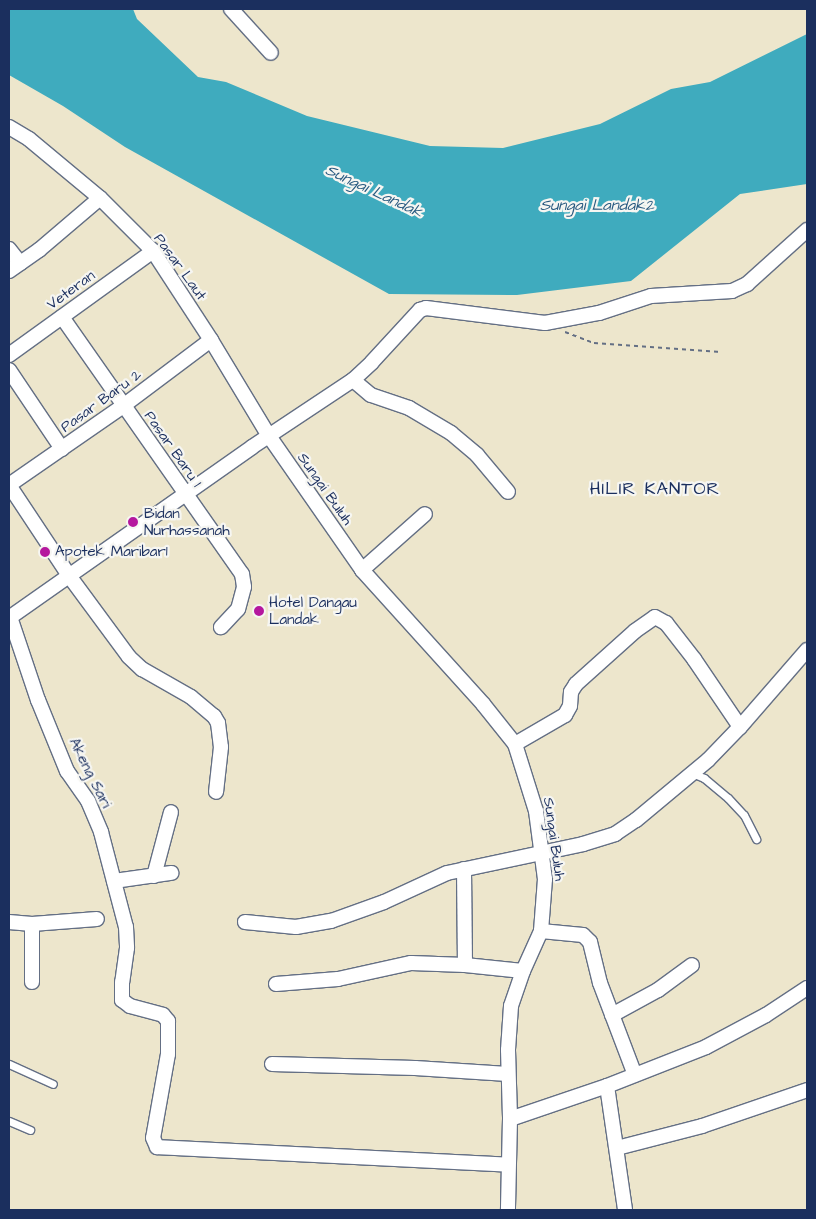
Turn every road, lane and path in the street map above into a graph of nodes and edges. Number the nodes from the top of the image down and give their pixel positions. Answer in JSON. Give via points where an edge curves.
{"nodes":[{"id":1,"x":230,"y":9,"type":"edge"},
{"id":2,"x":271,"y":53,"type":"dead end"},
{"id":3,"x":9,"y":128,"type":"edge"},
{"id":4,"x":100,"y":198,"type":"junction"},
{"id":5,"x":807,"y":230,"type":"edge"},
{"id":6,"x":9,"y":249,"type":"edge"},
{"id":7,"x":153,"y":251,"type":"junction"},
{"id":8,"x":20,"y":263,"type":"junction"},
{"id":9,"x":9,"y":271,"type":"edge"},
{"id":10,"x":62,"y":318,"type":"junction"},
{"id":11,"x":545,"y":323,"type":"junction"},
{"id":12,"x":211,"y":340,"type":"junction"},
{"id":13,"x":721,"y":352,"type":"dead end"},
{"id":14,"x":9,"y":355,"type":"edge"},
{"id":15,"x":9,"y":370,"type":"edge"},
{"id":16,"x":353,"y":380,"type":"junction"},
{"id":17,"x":123,"y":406,"type":"junction"},
{"id":18,"x":268,"y":436,"type":"junction"},
{"id":19,"x":62,"y":448,"type":"junction"},
{"id":20,"x":9,"y":485,"type":"edge"},
{"id":21,"x":508,"y":492,"type":"dead end"},
{"id":22,"x":186,"y":495,"type":"junction"},
{"id":23,"x":425,"y":514,"type":"dead end"},
{"id":24,"x":362,"y":570,"type":"junction"},
{"id":25,"x":70,"y":577,"type":"junction"},
{"id":26,"x":9,"y":618,"type":"edge"},
{"id":27,"x":221,"y":627,"type":"dead end"},
{"id":28,"x":807,"y":650,"type":"edge"},
{"id":29,"x":740,"y":728,"type":"junction"},
{"id":30,"x":515,"y":744,"type":"junction"},
{"id":31,"x":691,"y":773,"type":"junction"},
{"id":32,"x":216,"y":792,"type":"dead end"},
{"id":33,"x":171,"y":812,"type":"dead end"},
{"id":34,"x":756,"y":839,"type":"dead end"},
{"id":35,"x":542,"y":852,"type":"junction"},
{"id":36,"x":464,"y":869,"type":"junction"},
{"id":37,"x":171,"y":873,"type":"dead end"},
{"id":38,"x":154,"y":876,"type":"junction"},
{"id":39,"x":114,"y":881,"type":"junction"},
{"id":40,"x":97,"y":919,"type":"dead end"},
{"id":41,"x":9,"y":922,"type":"edge"},
{"id":42,"x":245,"y":922,"type":"dead end"},
{"id":43,"x":32,"y":924,"type":"junction"},
{"id":44,"x":541,"y":931,"type":"junction"},
{"id":45,"x":464,"y":964,"type":"junction"},
{"id":46,"x":692,"y":965,"type":"dead end"},
{"id":47,"x":522,"y":971,"type":"junction"},
{"id":48,"x":32,"y":982,"type":"dead end"},
{"id":49,"x":276,"y":984,"type":"dead end"},
{"id":50,"x":807,"y":988,"type":"edge"},
{"id":51,"x":612,"y":1015,"type":"junction"},
{"id":52,"x":9,"y":1064,"type":"edge"},
{"id":53,"x":272,"y":1064,"type":"dead end"},
{"id":54,"x":508,"y":1074,"type":"junction"},
{"id":55,"x":635,"y":1075,"type":"junction"},
{"id":56,"x":53,"y":1084,"type":"dead end"},
{"id":57,"x":607,"y":1086,"type":"junction"},
{"id":58,"x":807,"y":1090,"type":"edge"},
{"id":59,"x":510,"y":1119,"type":"junction"},
{"id":60,"x":9,"y":1121,"type":"edge"},
{"id":61,"x":30,"y":1130,"type":"dead end"},
{"id":62,"x":617,"y":1148,"type":"junction"},
{"id":63,"x":508,"y":1165,"type":"junction"},
{"id":64,"x":508,"y":1210,"type":"edge"},
{"id":65,"x":625,"y":1210,"type":"edge"}],
"edges":[{"from":1,"to":2,"type":"street"},
{"from":3,"to":4,"type":"street","name":"Pasar Laut","via":[[29,139]]},
{"from":4,"to":7,"type":"street","name":"Pasar Laut"},
{"from":4,"to":8,"type":"street"},
{"from":5,"to":11,"type":"street","via":[[747,284],[732,291],[651,296],[599,313]]},
{"from":6,"to":8,"type":"street"},
{"from":7,"to":10,"type":"street","name":"Veteran"},
{"from":7,"to":12,"type":"street","name":"Pasar Laut"},
{"from":8,"to":9,"type":"street"},
{"from":10,"to":14,"type":"street","name":"Veteran"},
{"from":10,"to":17,"type":"street","name":"Pasar Baru 1"},
{"from":11,"to":13,"type":"path","via":[[594,342]]},
{"from":11,"to":16,"type":"street","via":[[420,310]]},
{"from":12,"to":17,"type":"street","name":"Pasar Baru 2"},
{"from":12,"to":18,"type":"street","name":"Pasar Laut"},
{"from":15,"to":19,"type":"street"},
{"from":16,"to":18,"type":"street"},
{"from":16,"to":21,"type":"street","via":[[371,395],[409,408],[451,433],[477,455]]},
{"from":17,"to":19,"type":"street","name":"Pasar Baru 2"},
{"from":17,"to":22,"type":"street","name":"Pasar Baru 1"},
{"from":18,"to":22,"type":"street"},
{"from":18,"to":24,"type":"street","name":"Sungai Buluh"},
{"from":19,"to":20,"type":"street","name":"Pasar Baru 2"},
{"from":20,"to":25,"type":"street"},
{"from":22,"to":25,"type":"street"},
{"from":22,"to":27,"type":"street","name":"Pasar Baru 1","via":[[242,574],[244,582],[238,609]]},
{"from":23,"to":24,"type":"street"},
{"from":24,"to":30,"type":"street","name":"Sungai Buluh"},
{"from":25,"to":26,"type":"street"},
{"from":25,"to":32,"type":"street","via":[[129,657],[214,716],[221,747]]},
{"from":26,"to":39,"type":"street","name":"Akeng Sari","via":[[67,771],[88,801],[101,832]]},
{"from":28,"to":29,"type":"street"},
{"from":29,"to":30,"type":"street","via":[[694,659],[666,623],[655,617],[576,684],[565,715]]},
{"from":29,"to":31,"type":"street"},
{"from":30,"to":35,"type":"street","name":"Sungai Buluh","via":[[536,811]]},
{"from":31,"to":34,"type":"lane","via":[[704,778],[728,798],[744,815]]},
{"from":31,"to":35,"type":"street","via":[[615,834]]},
{"from":33,"to":38,"type":"street"},
{"from":35,"to":36,"type":"street"},
{"from":35,"to":44,"type":"street","name":"Sungai Buluh","via":[[545,880]]},
{"from":36,"to":42,"type":"street","via":[[438,876],[384,902],[331,921],[296,927]]},
{"from":36,"to":45,"type":"street"},
{"from":37,"to":38,"type":"street"},
{"from":38,"to":39,"type":"street"},
{"from":39,"to":63,"type":"street","name":"Akeng Sari","via":[[126,927],[122,1000],[130,1006],[163,1015],[168,1021],[168,1054],[153,1138],[157,1147]]},
{"from":40,"to":43,"type":"street"},
{"from":41,"to":43,"type":"street"},
{"from":43,"to":48,"type":"street"},
{"from":44,"to":47,"type":"street","name":"Sungai Buluh"},
{"from":44,"to":51,"type":"street","via":[[583,935],[590,942]]},
{"from":45,"to":47,"type":"street"},
{"from":45,"to":49,"type":"street","via":[[405,964],[338,979]]},
{"from":46,"to":51,"type":"street","via":[[658,990]]},
{"from":47,"to":54,"type":"street","name":"Sungai Buluh","via":[[512,1006]]},
{"from":50,"to":55,"type":"street","via":[[738,1031]]},
{"from":51,"to":55,"type":"street"},
{"from":52,"to":56,"type":"lane"},
{"from":53,"to":54,"type":"street"},
{"from":54,"to":59,"type":"street","name":"Sungai Buluh"},
{"from":55,"to":57,"type":"street"},
{"from":57,"to":59,"type":"street"},
{"from":57,"to":62,"type":"street"},
{"from":58,"to":62,"type":"street","via":[[702,1126]]},
{"from":59,"to":63,"type":"street","name":"Sungai Buluh"},
{"from":60,"to":61,"type":"lane"},
{"from":62,"to":65,"type":"street"},
{"from":63,"to":64,"type":"street","name":"Sungai Buluh"}]}
